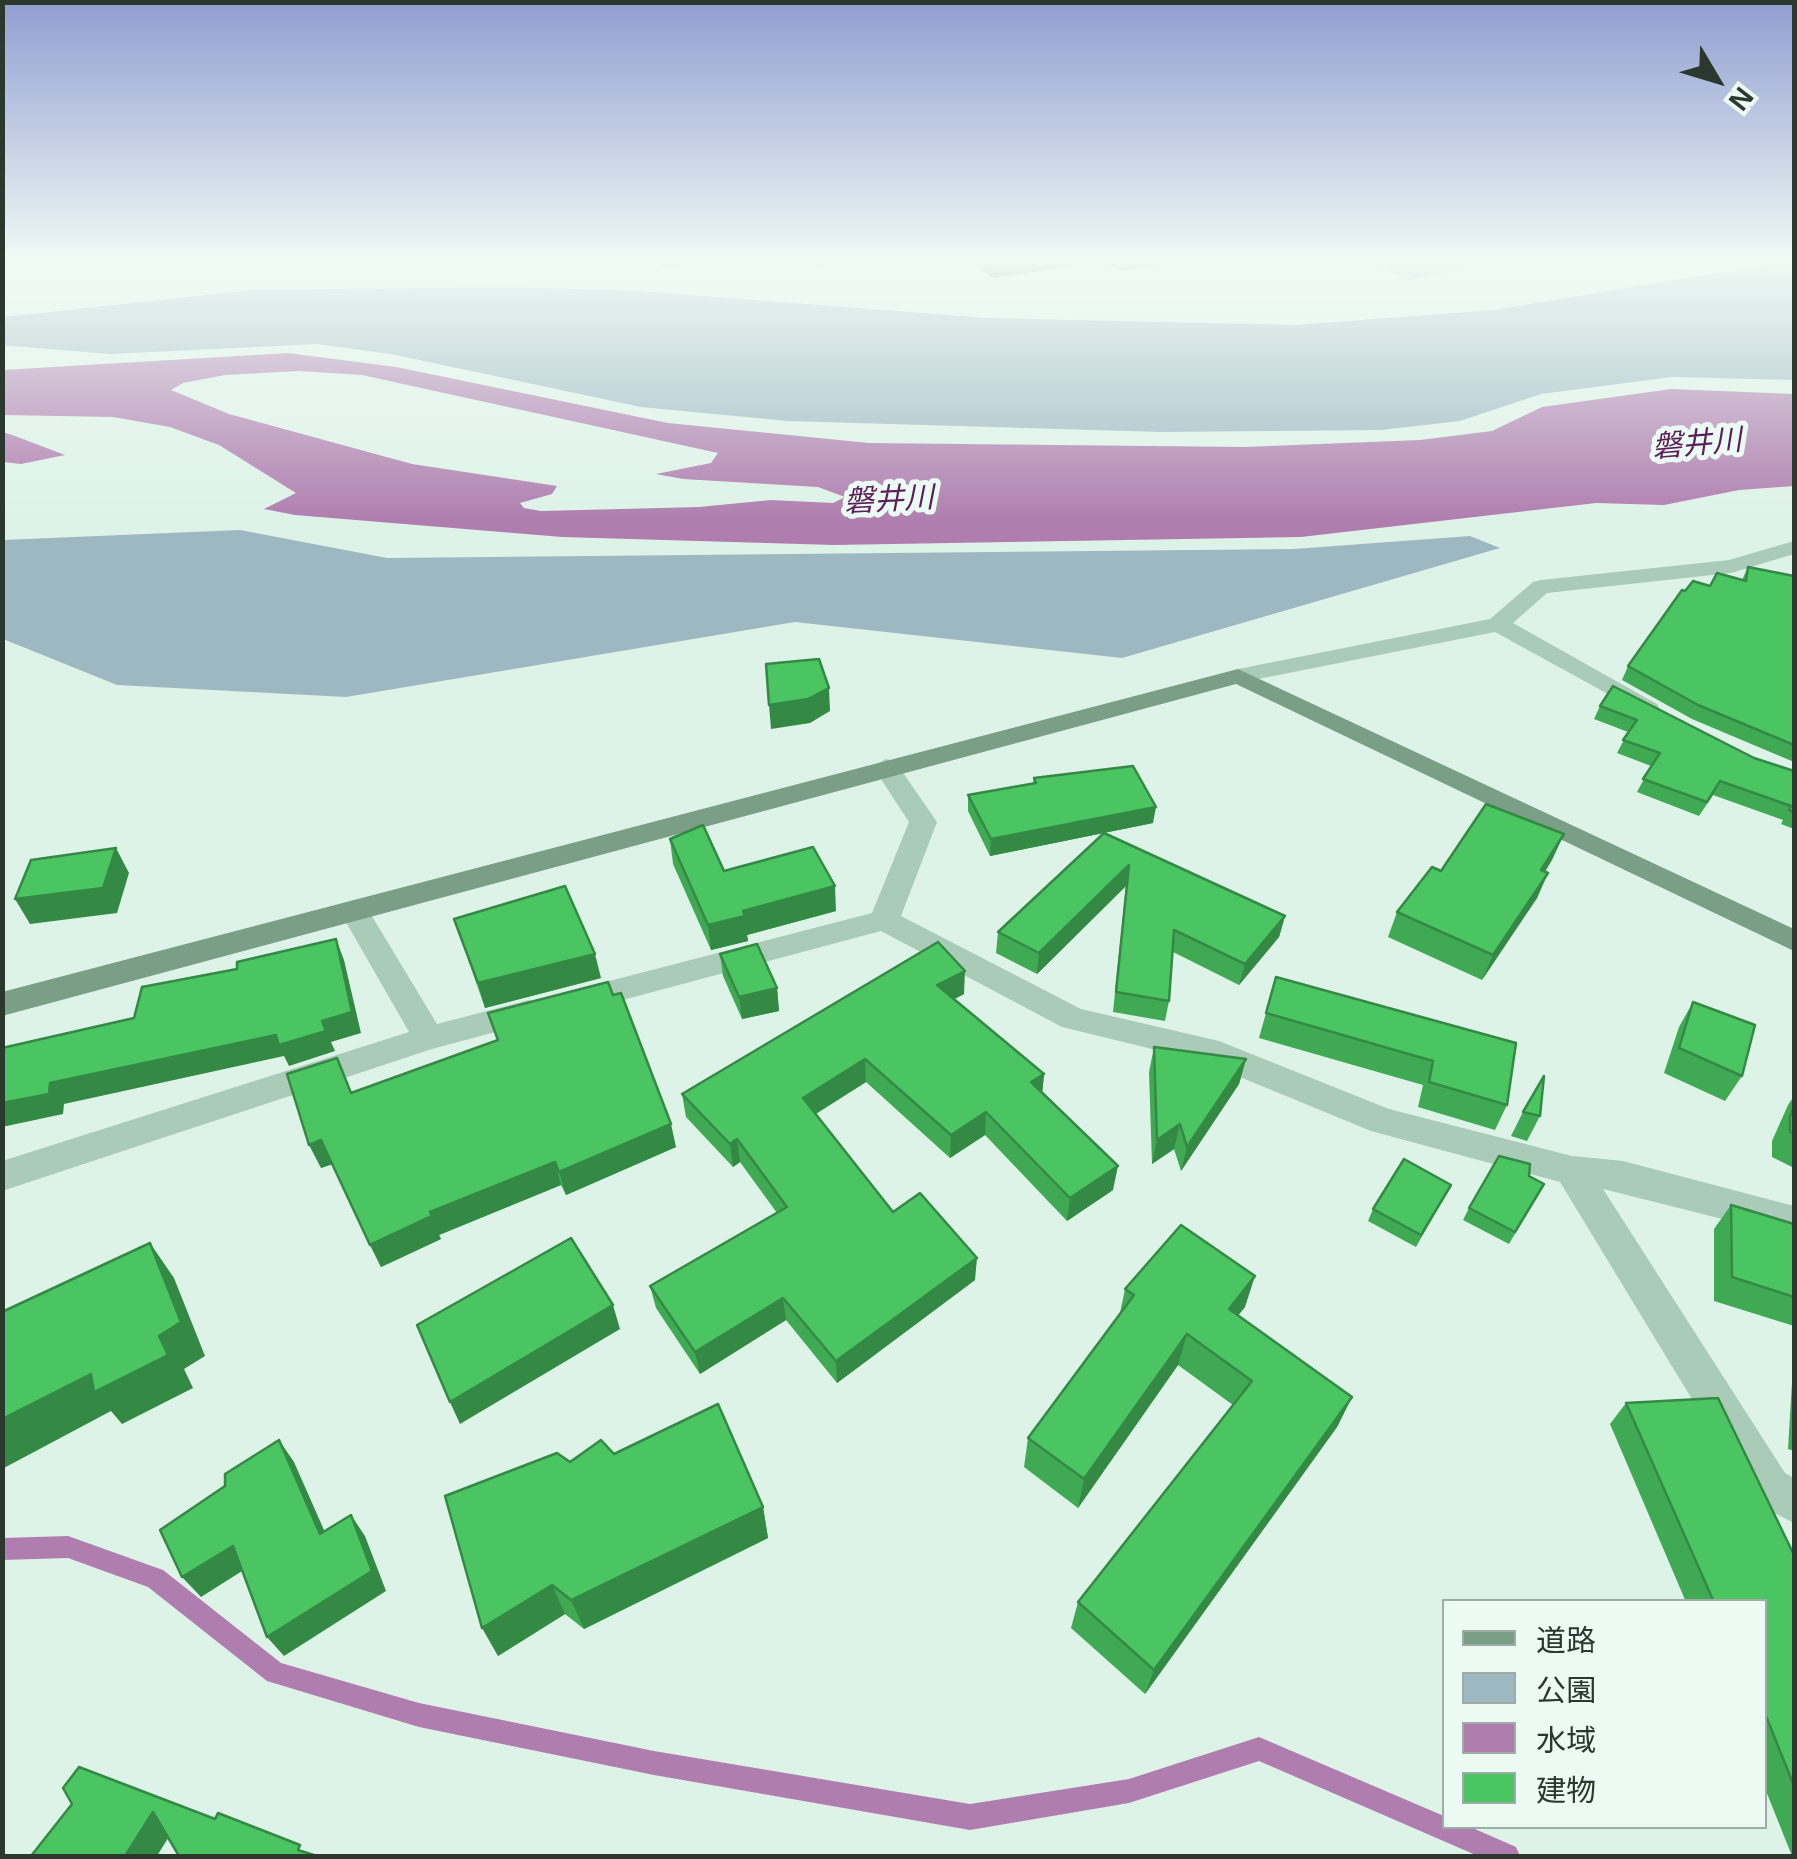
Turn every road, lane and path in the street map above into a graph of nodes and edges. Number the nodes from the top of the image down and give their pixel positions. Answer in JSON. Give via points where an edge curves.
{"nodes":[{"id":1,"x":1794,"y":546,"type":"edge"},
{"id":2,"x":1731,"y":566,"type":"junction"},
{"id":3,"x":1778,"y":579,"type":"edge"},
{"id":4,"x":1498,"y":624,"type":"junction"},
{"id":5,"x":1238,"y":676,"type":"junction"},
{"id":6,"x":1664,"y":718,"type":"edge"},
{"id":7,"x":886,"y":766,"type":"junction"},
{"id":8,"x":354,"y":910,"type":"junction"},
{"id":9,"x":884,"y":920,"type":"junction"},
{"id":10,"x":1794,"y":940,"type":"edge"},
{"id":11,"x":2,"y":1004,"type":"edge"},
{"id":12,"x":429,"y":1038,"type":"junction"},
{"id":13,"x":1572,"y":1171,"type":"junction"},
{"id":14,"x":2,"y":1176,"type":"edge"},
{"id":15,"x":1794,"y":1221,"type":"edge"},
{"id":16,"x":1794,"y":1502,"type":"edge"}],
"edges":[{"from":1,"to":2,"type":"street"},
{"from":2,"to":3,"type":"street"},
{"from":2,"to":4,"type":"street","via":[[1541,587]]},
{"from":4,"to":5,"type":"street"},
{"from":4,"to":6,"type":"street"},
{"from":5,"to":7,"type":"street"},
{"from":5,"to":10,"type":"street"},
{"from":7,"to":8,"type":"street"},
{"from":7,"to":9,"type":"street","via":[[923,822]]},
{"from":8,"to":11,"type":"street"},
{"from":8,"to":12,"type":"street"},
{"from":9,"to":12,"type":"street"},
{"from":9,"to":13,"type":"street","via":[[1073,1020],[1207,1050],[1383,1121]]},
{"from":12,"to":14,"type":"street"},
{"from":13,"to":15,"type":"street","via":[[1623,1176]]},
{"from":13,"to":16,"type":"street","via":[[1770,1488]]}]}
